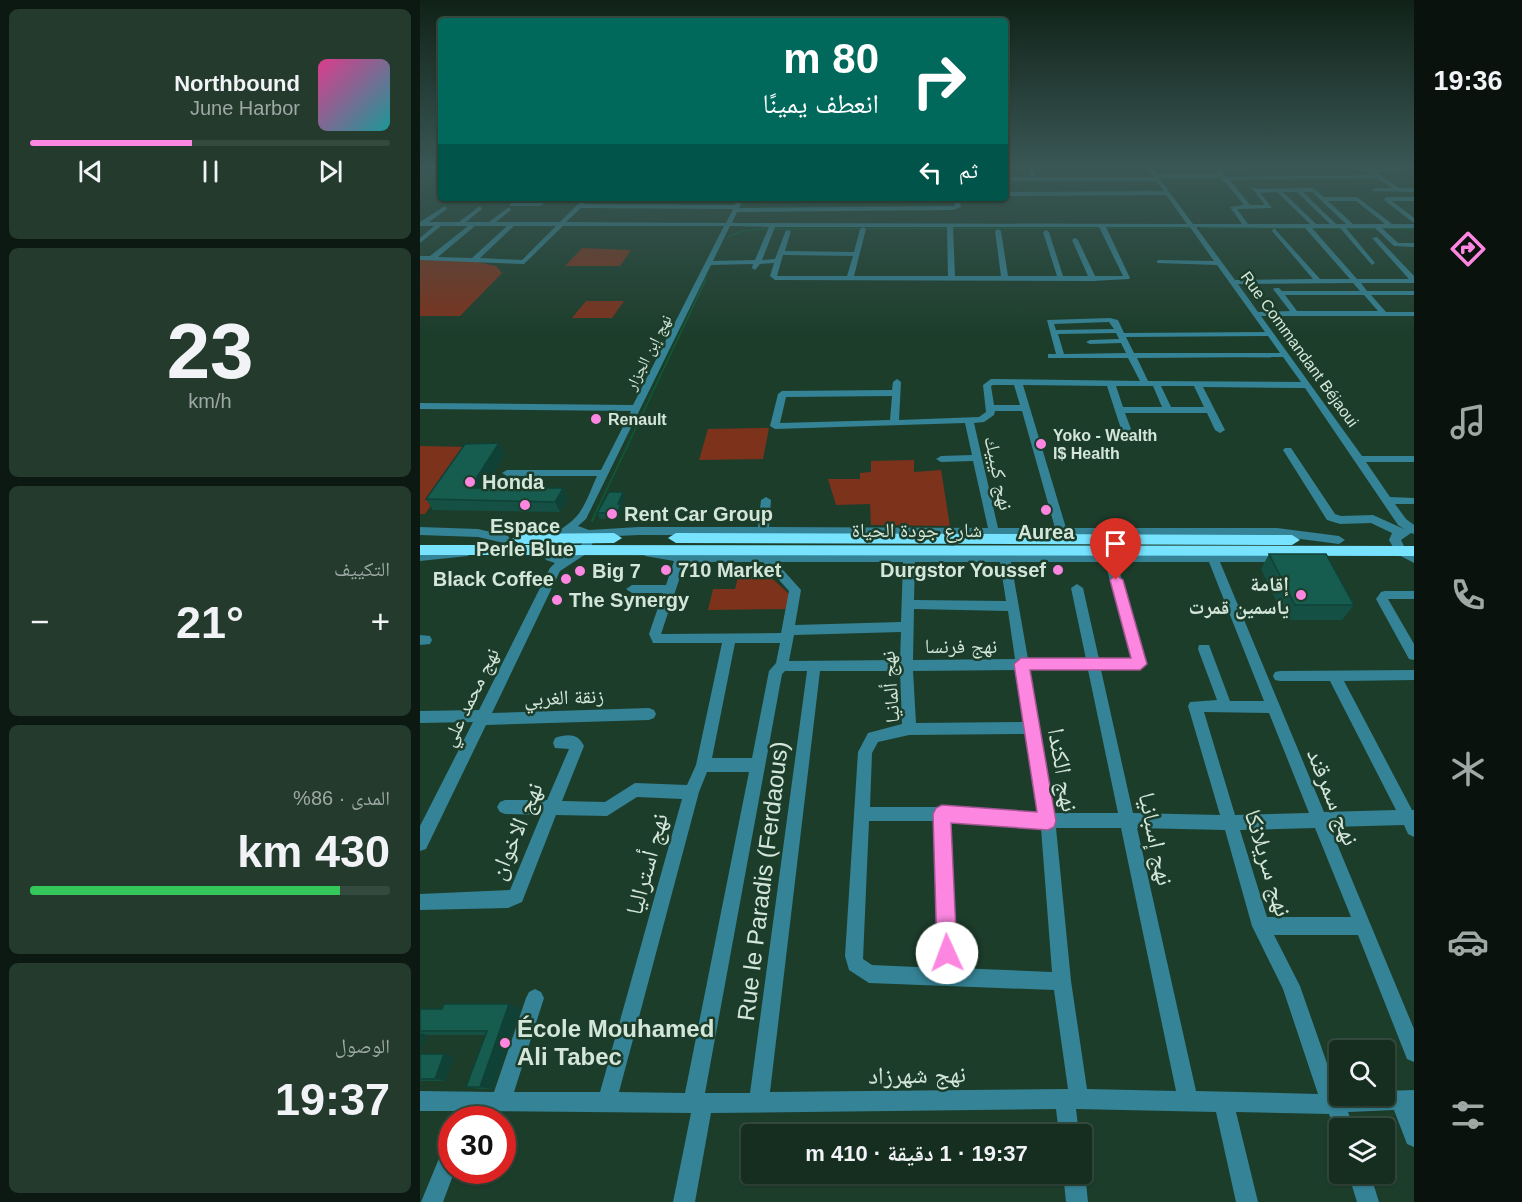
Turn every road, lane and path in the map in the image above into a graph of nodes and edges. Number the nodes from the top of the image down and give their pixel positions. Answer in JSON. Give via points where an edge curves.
{"nodes":[{"id":1,"x":461,"y":223,"type":"edge"},
{"id":2,"x":491,"y":223,"type":"edge"},
{"id":3,"x":948,"y":223,"type":"edge"},
{"id":4,"x":1307,"y":223,"type":"edge"},
{"id":5,"x":1339,"y":223,"type":"edge"},
{"id":6,"x":1341,"y":223,"type":"edge"},
{"id":7,"x":1387,"y":223,"type":"edge"},
{"id":8,"x":421,"y":224,"type":"edge"},
{"id":9,"x":440,"y":225,"type":"junction"},
{"id":10,"x":459,"y":225,"type":"junction"},
{"id":11,"x":473,"y":225,"type":"junction"},
{"id":12,"x":489,"y":225,"type":"junction"},
{"id":13,"x":512,"y":225,"type":"junction"},
{"id":14,"x":522,"y":225,"type":"joint"},
{"id":15,"x":559,"y":225,"type":"junction"},
{"id":16,"x":728,"y":225,"type":"junction"},
{"id":17,"x":1193,"y":225,"type":"junction"},
{"id":18,"x":1246,"y":225,"type":"joint"},
{"id":19,"x":1376,"y":225,"type":"junction"},
{"id":20,"x":1389,"y":225,"type":"junction"},
{"id":21,"x":1309,"y":226,"type":"junction"},
{"id":22,"x":1343,"y":226,"type":"junction"},
{"id":23,"x":772,"y":227,"type":"junction"},
{"id":24,"x":949,"y":227,"type":"junction"},
{"id":25,"x":1102,"y":227,"type":"junction"},
{"id":26,"x":863,"y":229,"type":"dead end"},
{"id":27,"x":1414,"y":229,"type":"edge"},
{"id":28,"x":1274,"y":230,"type":"dead end"},
{"id":29,"x":788,"y":231,"type":"dead end"},
{"id":30,"x":998,"y":231,"type":"dead end"},
{"id":31,"x":1046,"y":232,"type":"dead end"},
{"id":32,"x":1375,"y":238,"type":"dead end"},
{"id":33,"x":1075,"y":240,"type":"dead end"},
{"id":34,"x":420,"y":241,"type":"edge"},
{"id":35,"x":1411,"y":245,"type":"edge"},
{"id":36,"x":1414,"y":252,"type":"edge"},
{"id":37,"x":782,"y":254,"type":"junction"},
{"id":38,"x":856,"y":254,"type":"junction"},
{"id":39,"x":420,"y":258,"type":"edge"},
{"id":40,"x":432,"y":258,"type":"junction"},
{"id":41,"x":474,"y":260,"type":"junction"},
{"id":42,"x":778,"y":261,"type":"junction"},
{"id":43,"x":1159,"y":262,"type":"dead end"},
{"id":44,"x":709,"y":263,"type":"junction"},
{"id":45,"x":1220,"y":263,"type":"junction"},
{"id":46,"x":1372,"y":263,"type":"dead end"},
{"id":47,"x":756,"y":265,"type":"junction"},
{"id":48,"x":850,"y":278,"type":"junction"},
{"id":49,"x":952,"y":278,"type":"junction"},
{"id":50,"x":1005,"y":279,"type":"junction"},
{"id":51,"x":1061,"y":279,"type":"junction"},
{"id":52,"x":1093,"y":279,"type":"junction"},
{"id":53,"x":1414,"y":280,"type":"edge"},
{"id":54,"x":1318,"y":281,"type":"junction"},
{"id":55,"x":1352,"y":281,"type":"junction"},
{"id":56,"x":1233,"y":282,"type":"junction"},
{"id":57,"x":1270,"y":282,"type":"junction"},
{"id":58,"x":1363,"y":292,"type":"junction"},
{"id":59,"x":1280,"y":293,"type":"junction"},
{"id":60,"x":1414,"y":293,"type":"edge"},
{"id":61,"x":1295,"y":313,"type":"junction"},
{"id":62,"x":1383,"y":313,"type":"junction"},
{"id":63,"x":1256,"y":314,"type":"junction"},
{"id":64,"x":1414,"y":314,"type":"edge"},
{"id":65,"x":1270,"y":334,"type":"junction"},
{"id":66,"x":1121,"y":336,"type":"junction"},
{"id":67,"x":1090,"y":342,"type":"dead end"},
{"id":68,"x":1285,"y":355,"type":"junction"},
{"id":69,"x":1051,"y":356,"type":"dead end"},
{"id":70,"x":1061,"y":356,"type":"junction"},
{"id":71,"x":1132,"y":356,"type":"junction"},
{"id":72,"x":897,"y":382,"type":"dead end"},
{"id":73,"x":1018,"y":383,"type":"junction"},
{"id":74,"x":1111,"y":384,"type":"junction"},
{"id":75,"x":1145,"y":384,"type":"junction"},
{"id":76,"x":1156,"y":384,"type":"junction"},
{"id":77,"x":1197,"y":384,"type":"junction"},
{"id":78,"x":1307,"y":385,"type":"junction"},
{"id":79,"x":896,"y":393,"type":"junction"},
{"id":80,"x":420,"y":405,"type":"edge"},
{"id":81,"x":636,"y":408,"type":"junction"},
{"id":82,"x":991,"y":408,"type":"junction"},
{"id":83,"x":1026,"y":408,"type":"junction"},
{"id":84,"x":1120,"y":410,"type":"junction"},
{"id":85,"x":1168,"y":411,"type":"junction"},
{"id":86,"x":1211,"y":411,"type":"junction"},
{"id":87,"x":969,"y":422,"type":"junction"},
{"id":88,"x":894,"y":424,"type":"junction"},
{"id":89,"x":1126,"y":429,"type":"dead end"},
{"id":90,"x":1220,"y":430,"type":"dead end"},
{"id":91,"x":1288,"y":450,"type":"dead end"},
{"id":92,"x":978,"y":458,"type":"junction"},
{"id":93,"x":940,"y":459,"type":"dead end"},
{"id":94,"x":1359,"y":459,"type":"junction"},
{"id":95,"x":1414,"y":459,"type":"edge"},
{"id":96,"x":507,"y":473,"type":"dead end"},
{"id":97,"x":604,"y":473,"type":"junction"},
{"id":98,"x":766,"y":500,"type":"dead end"},
{"id":99,"x":1388,"y":500,"type":"junction"},
{"id":100,"x":1414,"y":501,"type":"edge"},
{"id":101,"x":581,"y":519,"type":"junction"},
{"id":102,"x":420,"y":531,"type":"edge"},
{"id":103,"x":1414,"y":531,"type":"edge"},
{"id":104,"x":763,"y":532,"type":"junction"},
{"id":105,"x":994,"y":532,"type":"junction"},
{"id":106,"x":1062,"y":532,"type":"junction"},
{"id":107,"x":587,"y":538,"type":"junction"},
{"id":108,"x":504,"y":539,"type":"junction"},
{"id":109,"x":420,"y":540,"type":"edge"},
{"id":110,"x":1414,"y":540,"type":"edge"},
{"id":111,"x":1403,"y":541,"type":"edge"},
{"id":112,"x":1340,"y":546,"type":"junction"},
{"id":113,"x":630,"y":549,"type":"junction"},
{"id":114,"x":557,"y":551,"type":"junction"},
{"id":115,"x":422,"y":557,"type":"edge"},
{"id":116,"x":681,"y":558,"type":"junction"},
{"id":117,"x":1005,"y":558,"type":"junction"},
{"id":118,"x":1213,"y":558,"type":"junction"},
{"id":119,"x":909,"y":559,"type":"junction"},
{"id":120,"x":1110,"y":559,"type":"junction"},
{"id":121,"x":771,"y":564,"type":"junction"},
{"id":122,"x":1077,"y":588,"type":"dead end"},
{"id":123,"x":632,"y":589,"type":"dead end"},
{"id":124,"x":670,"y":589,"type":"junction"},
{"id":125,"x":1414,"y":595,"type":"edge"},
{"id":126,"x":907,"y":604,"type":"junction"},
{"id":127,"x":1012,"y":606,"type":"junction"},
{"id":128,"x":907,"y":627,"type":"junction"},
{"id":129,"x":787,"y":634,"type":"junction"},
{"id":130,"x":730,"y":638,"type":"junction"},
{"id":131,"x":1204,"y":649,"type":"dead end"},
{"id":132,"x":1414,"y":655,"type":"edge"},
{"id":133,"x":1021,"y":664,"type":"junction"},
{"id":134,"x":1093,"y":664,"type":"junction"},
{"id":135,"x":782,"y":666,"type":"junction"},
{"id":136,"x":814,"y":666,"type":"junction"},
{"id":137,"x":906,"y":666,"type":"junction"},
{"id":138,"x":1414,"y":675,"type":"edge"},
{"id":139,"x":1280,"y":676,"type":"dead end"},
{"id":140,"x":1334,"y":676,"type":"junction"},
{"id":141,"x":1273,"y":706,"type":"junction"},
{"id":142,"x":1226,"y":707,"type":"junction"},
{"id":143,"x":649,"y":714,"type":"dead end"},
{"id":144,"x":420,"y":717,"type":"edge"},
{"id":145,"x":481,"y":717,"type":"junction"},
{"id":146,"x":1031,"y":728,"type":"junction"},
{"id":147,"x":909,"y":729,"type":"junction"},
{"id":148,"x":560,"y":743,"type":"dead end"},
{"id":149,"x":703,"y":765,"type":"junction"},
{"id":150,"x":756,"y":765,"type":"junction"},
{"id":151,"x":691,"y":792,"type":"junction"},
{"id":152,"x":505,"y":807,"type":"dead end"},
{"id":153,"x":552,"y":808,"type":"junction"},
{"id":154,"x":862,"y":814,"type":"junction"},
{"id":155,"x":942,"y":814,"type":"junction"},
{"id":156,"x":1127,"y":820,"type":"junction"},
{"id":157,"x":1048,"y":821,"type":"junction"},
{"id":158,"x":1318,"y":821,"type":"junction"},
{"id":159,"x":1412,"y":821,"type":"edge"},
{"id":160,"x":1230,"y":823,"type":"junction"},
{"id":161,"x":420,"y":843,"type":"edge"},
{"id":162,"x":420,"y":902,"type":"edge"},
{"id":163,"x":1261,"y":926,"type":"junction"},
{"id":164,"x":1362,"y":926,"type":"junction"},
{"id":165,"x":948,"y":976,"type":"junction"},
{"id":166,"x":1062,"y":981,"type":"junction"},
{"id":167,"x":536,"y":998,"type":"dead end"},
{"id":168,"x":1414,"y":1052,"type":"edge"},
{"id":169,"x":1329,"y":1092,"type":"edge"},
{"id":170,"x":1072,"y":1099,"type":"junction"},
{"id":171,"x":1188,"y":1100,"type":"junction"},
{"id":172,"x":1407,"y":1100,"type":"edge"},
{"id":173,"x":420,"y":1101,"type":"edge"},
{"id":174,"x":501,"y":1101,"type":"junction"},
{"id":175,"x":607,"y":1102,"type":"junction"},
{"id":176,"x":759,"y":1102,"type":"junction"},
{"id":177,"x":1224,"y":1102,"type":"junction"},
{"id":178,"x":698,"y":1103,"type":"junction"},
{"id":179,"x":1329,"y":1103,"type":"edge"},
{"id":180,"x":446,"y":1106,"type":"edge"},
{"id":181,"x":482,"y":1106,"type":"edge"},
{"id":182,"x":1070,"y":1124,"type":"edge"},
{"id":183,"x":1414,"y":1137,"type":"edge"},
{"id":184,"x":439,"y":1184,"type":"edge"},
{"id":185,"x":1075,"y":1184,"type":"edge"},
{"id":186,"x":1362,"y":1184,"type":"edge"},
{"id":187,"x":432,"y":1202,"type":"edge"},
{"id":188,"x":684,"y":1202,"type":"edge"},
{"id":189,"x":1077,"y":1202,"type":"edge"},
{"id":190,"x":1247,"y":1202,"type":"edge"},
{"id":191,"x":1368,"y":1202,"type":"edge"}],
"edges":[{"from":1,"to":10,"type":"street"},
{"from":2,"to":12,"type":"street"},
{"from":3,"to":24,"type":"street"},
{"from":4,"to":21,"type":"street"},
{"from":5,"to":22,"type":"street"},
{"from":6,"to":22,"type":"street"},
{"from":7,"to":20,"type":"street"},
{"from":8,"to":9,"type":"street"},
{"from":9,"to":10,"type":"street"},
{"from":9,"to":34,"type":"street"},
{"from":10,"to":11,"type":"street"},
{"from":11,"to":12,"type":"street"},
{"from":11,"to":40,"type":"street"},
{"from":12,"to":13,"type":"street"},
{"from":13,"to":14,"type":"street"},
{"from":13,"to":41,"type":"street"},
{"from":14,"to":15,"type":"street"},
{"from":15,"to":16,"type":"street"},
{"from":15,"to":41,"type":"street","via":[[524,262]]},
{"from":16,"to":23,"type":"street"},
{"from":16,"to":44,"type":"street","name":"نهج إبن الجزار"},
{"from":17,"to":18,"type":"street"},
{"from":17,"to":25,"type":"street"},
{"from":17,"to":45,"type":"street","name":"Rue Commandant Béjaoui"},
{"from":18,"to":21,"type":"street"},
{"from":19,"to":20,"type":"street"},
{"from":19,"to":22,"type":"street"},
{"from":19,"to":35,"type":"street","via":[[1396,245]]},
{"from":20,"to":27,"type":"street"},
{"from":21,"to":22,"type":"street"},
{"from":21,"to":55,"type":"street"},
{"from":22,"to":46,"type":"street"},
{"from":23,"to":24,"type":"street"},
{"from":23,"to":47,"type":"street"},
{"from":24,"to":25,"type":"street"},
{"from":24,"to":49,"type":"street"},
{"from":25,"to":52,"type":"street","via":[[1127,278]]},
{"from":26,"to":38,"type":"street"},
{"from":28,"to":54,"type":"street"},
{"from":29,"to":37,"type":"street"},
{"from":30,"to":50,"type":"street"},
{"from":31,"to":51,"type":"street"},
{"from":32,"to":53,"type":"street"},
{"from":33,"to":52,"type":"street"},
{"from":35,"to":36,"type":"street"},
{"from":37,"to":38,"type":"street"},
{"from":37,"to":42,"type":"street"},
{"from":38,"to":48,"type":"street"},
{"from":39,"to":40,"type":"street"},
{"from":40,"to":41,"type":"street"},
{"from":42,"to":47,"type":"street"},
{"from":42,"to":48,"type":"street","via":[[772,276],[776,278]]},
{"from":43,"to":45,"type":"street"},
{"from":44,"to":47,"type":"street"},
{"from":44,"to":81,"type":"street","name":"نهج إبن الجزار"},
{"from":45,"to":56,"type":"street","name":"Rue Commandant Béjaoui"},
{"from":48,"to":49,"type":"street"},
{"from":49,"to":50,"type":"street"},
{"from":50,"to":51,"type":"street"},
{"from":51,"to":52,"type":"street"},
{"from":53,"to":55,"type":"street"},
{"from":54,"to":55,"type":"street"},
{"from":54,"to":57,"type":"street"},
{"from":55,"to":58,"type":"street"},
{"from":56,"to":57,"type":"street"},
{"from":56,"to":63,"type":"street","name":"Rue Commandant Béjaoui"},
{"from":57,"to":59,"type":"street"},
{"from":58,"to":59,"type":"street"},
{"from":58,"to":60,"type":"street"},
{"from":58,"to":62,"type":"street"},
{"from":59,"to":61,"type":"street"},
{"from":61,"to":62,"type":"street"},
{"from":61,"to":63,"type":"street"},
{"from":62,"to":64,"type":"street"},
{"from":63,"to":65,"type":"street","name":"Rue Commandant Béjaoui"},
{"from":65,"to":66,"type":"street"},
{"from":65,"to":68,"type":"street","name":"Rue Commandant Béjaoui"},
{"from":66,"to":67,"type":"street"},
{"from":66,"to":70,"type":"street","via":[[1053,332]]},
{"from":66,"to":71,"type":"street"},
{"from":68,"to":71,"type":"street"},
{"from":68,"to":78,"type":"street","name":"Rue Commandant Béjaoui"},
{"from":69,"to":70,"type":"street"},
{"from":70,"to":71,"type":"street"},
{"from":71,"to":75,"type":"street"},
{"from":72,"to":79,"type":"street"},
{"from":73,"to":74,"type":"street"},
{"from":73,"to":82,"type":"street","via":[[988,383]]},
{"from":73,"to":83,"type":"street"},
{"from":74,"to":75,"type":"street"},
{"from":74,"to":84,"type":"street"},
{"from":75,"to":76,"type":"street"},
{"from":76,"to":77,"type":"street"},
{"from":76,"to":85,"type":"street"},
{"from":77,"to":78,"type":"street"},
{"from":77,"to":86,"type":"street"},
{"from":78,"to":94,"type":"street","name":"Rue Commandant Béjaoui"},
{"from":79,"to":88,"type":"street"},
{"from":79,"to":88,"type":"street","via":[[782,394],[775,426]]},
{"from":80,"to":81,"type":"street"},
{"from":81,"to":97,"type":"street","name":"نهج إبن الجزار"},
{"from":82,"to":83,"type":"street"},
{"from":82,"to":87,"type":"street","via":[[988,417]]},
{"from":83,"to":106,"type":"street"},
{"from":84,"to":85,"type":"street"},
{"from":84,"to":89,"type":"street"},
{"from":85,"to":86,"type":"street"},
{"from":86,"to":90,"type":"street"},
{"from":87,"to":88,"type":"street"},
{"from":87,"to":92,"type":"street","name":"نهج كيبيك"},
{"from":91,"to":111,"type":"street","via":[[1334,519],[1373,519]]},
{"from":92,"to":93,"type":"street"},
{"from":92,"to":105,"type":"street","name":"نهج كيبيك"},
{"from":94,"to":95,"type":"street"},
{"from":94,"to":99,"type":"street","name":"Rue Commandant Béjaoui"},
{"from":96,"to":97,"type":"street"},
{"from":97,"to":101,"type":"street","name":"نهج إبن الجزار"},
{"from":98,"to":104,"type":"street"},
{"from":99,"to":100,"type":"street"},
{"from":99,"to":111,"type":"street","name":"Rue Commandant Béjaoui"},
{"from":101,"to":107,"type":"street"},
{"from":101,"to":114,"type":"street"},
{"from":102,"to":108,"type":"street","via":[[478,533]]},
{"from":103,"to":111,"type":"street"},
{"from":104,"to":105,"type":"street"},
{"from":104,"to":107,"type":"street","via":[[639,531]]},
{"from":105,"to":106,"type":"street"},
{"from":106,"to":112,"type":"street","via":[[1277,532]]},
{"from":107,"to":112,"type":"highway","name":"شارع جودة الحياة"},
{"from":107,"to":113,"type":"highway","name":"شارع جودة الحياة"},
{"from":107,"to":114,"type":"highway","name":"شارع جودة الحياة"},
{"from":107,"to":114,"type":"street"},
{"from":108,"to":109,"type":"highway","name":"شارع جودة الحياة"},
{"from":108,"to":114,"type":"highway","name":"شارع جودة الحياة"},
{"from":110,"to":111,"type":"highway","name":"شارع جودة الحياة"},
{"from":111,"to":112,"type":"highway","name":"شارع جودة الحياة"},
{"from":112,"to":113,"type":"highway","name":"شارع جودة الحياة"},
{"from":112,"to":118,"type":"street","via":[[1309,558]]},
{"from":113,"to":116,"type":"street"},
{"from":114,"to":115,"type":"highway","name":"شارع جودة الحياة","via":[[485,550]]},
{"from":114,"to":145,"type":"street","name":"نهج محمد علي"},
{"from":116,"to":121,"type":"street"},
{"from":116,"to":124,"type":"street"},
{"from":117,"to":119,"type":"street"},
{"from":117,"to":120,"type":"street"},
{"from":117,"to":127,"type":"street","name":"نهج الكندا"},
{"from":118,"to":120,"type":"street"},
{"from":118,"to":141,"type":"street","name":"نهج سمرقند"},
{"from":119,"to":121,"type":"street"},
{"from":119,"to":126,"type":"street","name":"نهج ألمانيا"},
{"from":120,"to":134,"type":"street","name":"نهج فرنسا","via":[[1140,664]]},
{"from":121,"to":129,"type":"street","via":[[795,590]]},
{"from":122,"to":134,"type":"street","name":"نهج إسبانيا"},
{"from":123,"to":124,"type":"street"},
{"from":124,"to":130,"type":"street","via":[[655,634],[657,639]]},
{"from":125,"to":132,"type":"street","via":[[1382,599]]},
{"from":126,"to":127,"type":"street"},
{"from":126,"to":128,"type":"street","name":"نهج ألمانيا"},
{"from":127,"to":133,"type":"street","name":"نهج الكندا"},
{"from":128,"to":129,"type":"street"},
{"from":128,"to":137,"type":"street","name":"نهج ألمانيا"},
{"from":129,"to":130,"type":"street"},
{"from":129,"to":135,"type":"street"},
{"from":130,"to":149,"type":"street","name":"نهج أستراليا"},
{"from":131,"to":142,"type":"street"},
{"from":133,"to":134,"type":"street","name":"نهج فرنسا"},
{"from":133,"to":137,"type":"street","name":"نهج فرنسا"},
{"from":133,"to":146,"type":"street","name":"نهج الكندا"},
{"from":134,"to":156,"type":"street","name":"نهج إسبانيا"},
{"from":135,"to":136,"type":"street","name":"نهج فرنسا"},
{"from":135,"to":150,"type":"street","via":[[776,671]]},
{"from":136,"to":137,"type":"street","name":"نهج فرنسا"},
{"from":136,"to":176,"type":"street","name":"Rue le Paradis (Ferdaous)"},
{"from":137,"to":147,"type":"street","name":"نهج ألمانيا"},
{"from":138,"to":140,"type":"street"},
{"from":139,"to":140,"type":"street"},
{"from":140,"to":159,"type":"street"},
{"from":141,"to":142,"type":"street","name":"نهج سريلانكا"},
{"from":141,"to":158,"type":"street","name":"نهج سمرقند"},
{"from":142,"to":160,"type":"street","name":"نهج سريلانكا","via":[[1195,706]]},
{"from":143,"to":145,"type":"street","name":"زنقة الغربي"},
{"from":144,"to":145,"type":"street","name":"زنقة الغربي"},
{"from":145,"to":161,"type":"street","name":"نهج محمد علي"},
{"from":146,"to":147,"type":"street","name":"نهج ألمانيا"},
{"from":146,"to":157,"type":"street","name":"نهج الكندا"},
{"from":147,"to":154,"type":"street","via":[[880,733],[868,744]]},
{"from":148,"to":153,"type":"street","name":"نهج الاخوان","via":[[574,742],[577,746]]},
{"from":149,"to":150,"type":"street"},
{"from":149,"to":151,"type":"street","name":"نهج أستراليا"},
{"from":150,"to":178,"type":"street"},
{"from":151,"to":153,"type":"street","via":[[635,790],[612,808]]},
{"from":151,"to":175,"type":"street","name":"نهج أستراليا"},
{"from":152,"to":153,"type":"street"},
{"from":153,"to":162,"type":"street","name":"نهج الاخوان","via":[[516,896],[508,900]]},
{"from":154,"to":155,"type":"street"},
{"from":154,"to":165,"type":"street","via":[[855,964],[869,974]]},
{"from":155,"to":157,"type":"street"},
{"from":155,"to":165,"type":"street"},
{"from":156,"to":157,"type":"street"},
{"from":156,"to":160,"type":"street"},
{"from":156,"to":171,"type":"street","name":"نهج إسبانيا"},
{"from":157,"to":166,"type":"street","name":"نهج الكندا"},
{"from":158,"to":159,"type":"street"},
{"from":158,"to":160,"type":"street"},
{"from":158,"to":164,"type":"street","name":"نهج سمرقند"},
{"from":160,"to":163,"type":"street","name":"نهج سريلانكا"},
{"from":163,"to":164,"type":"street"},
{"from":163,"to":169,"type":"street","name":"نهج سريلانكا","via":[[1291,986]]},
{"from":164,"to":168,"type":"street","name":"نهج سمرقند"},
{"from":165,"to":166,"type":"street"},
{"from":166,"to":170,"type":"street","name":"نهج الكندا"},
{"from":167,"to":174,"type":"street"},
{"from":170,"to":171,"type":"street","name":"نهج شهرزاد"},
{"from":170,"to":176,"type":"street","name":"نهج شهرزاد"},
{"from":170,"to":182,"type":"street","name":"نهج الكندا"},
{"from":171,"to":177,"type":"street","name":"نهج شهرزاد"},
{"from":172,"to":183,"type":"street"},
{"from":173,"to":180,"type":"street","name":"نهج شهرزاد"},
{"from":174,"to":175,"type":"street","name":"نهج شهرزاد"},
{"from":174,"to":181,"type":"street","name":"نهج شهرزاد"},
{"from":175,"to":178,"type":"street","name":"نهج شهرزاد"},
{"from":176,"to":178,"type":"street","name":"نهج شهرزاد"},
{"from":177,"to":179,"type":"street","name":"نهج شهرزاد"},
{"from":177,"to":190,"type":"street"},
{"from":178,"to":188,"type":"street"},
{"from":184,"to":187,"type":"street"},
{"from":185,"to":189,"type":"street"},
{"from":186,"to":191,"type":"street"}]}
